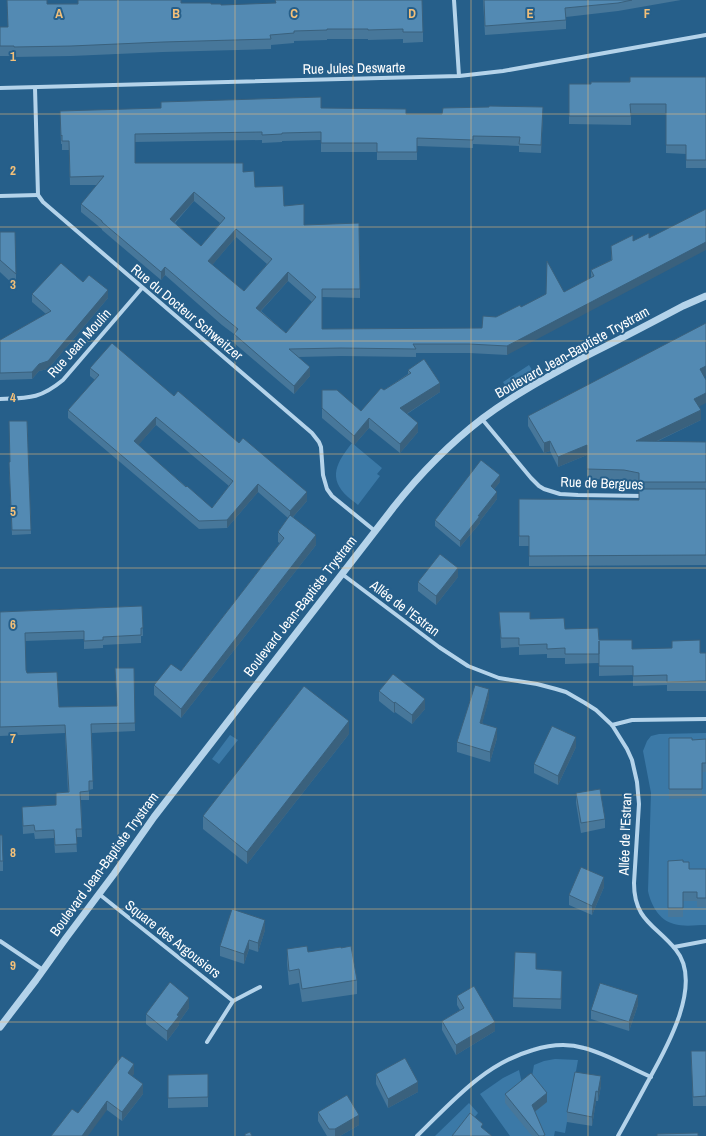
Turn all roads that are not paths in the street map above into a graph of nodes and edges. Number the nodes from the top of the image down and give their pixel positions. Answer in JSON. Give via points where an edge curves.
{"nodes":[{"id":1,"x":454,"y":0,"type":"edge"},
{"id":2,"x":706,"y":35,"type":"edge"},
{"id":3,"x":459,"y":76,"type":"junction"},
{"id":4,"x":0,"y":88,"type":"edge"},
{"id":5,"x":35,"y":88,"type":"junction"},
{"id":6,"x":38,"y":195,"type":"junction"},
{"id":7,"x":0,"y":196,"type":"edge"},
{"id":8,"x":142,"y":288,"type":"junction"},
{"id":9,"x":706,"y":296,"type":"edge"},
{"id":10,"x":0,"y":399,"type":"edge"},
{"id":11,"x":482,"y":419,"type":"junction"},
{"id":12,"x":646,"y":496,"type":"edge"},
{"id":13,"x":375,"y":531,"type":"junction"},
{"id":14,"x":342,"y":574,"type":"junction"},
{"id":15,"x":706,"y":719,"type":"edge"},
{"id":16,"x":612,"y":725,"type":"junction"},
{"id":17,"x":99,"y":894,"type":"junction"},
{"id":18,"x":0,"y":941,"type":"edge"},
{"id":19,"x":706,"y":941,"type":"edge"},
{"id":20,"x":674,"y":947,"type":"junction"},
{"id":21,"x":43,"y":970,"type":"junction"},
{"id":22,"x":260,"y":987,"type":"dead end"},
{"id":23,"x":234,"y":1001,"type":"junction"},
{"id":24,"x":0,"y":1027,"type":"edge"},
{"id":25,"x":207,"y":1042,"type":"dead end"},
{"id":26,"x":651,"y":1077,"type":"junction"},
{"id":27,"x":417,"y":1136,"type":"edge"},
{"id":28,"x":618,"y":1136,"type":"edge"}],
"edges":[{"from":1,"to":3,"type":"street"},
{"from":2,"to":3,"type":"street","name":"Rue Jules Deswarte","via":[[516,69]]},
{"from":3,"to":5,"type":"street","name":"Rue Jules Deswarte"},
{"from":4,"to":5,"type":"street","name":"Rue Jules Deswarte"},
{"from":5,"to":6,"type":"street"},
{"from":6,"to":7,"type":"street"},
{"from":6,"to":8,"type":"street","name":"Rue du Docteur Schweitzer","via":[[48,208]]},
{"from":8,"to":10,"type":"street","name":"Rue Jean Moulin","via":[[57,385],[33,397]]},
{"from":8,"to":13,"type":"street","name":"Rue du Docteur Schweitzer","via":[[312,433],[321,446],[327,489],[334,500]]},
{"from":9,"to":11,"type":"street","name":"Boulevard Jean-Baptiste Trystram","via":[[541,380]]},
{"from":11,"to":12,"type":"street","name":"Rue de Bergues","via":[[531,478],[544,489],[568,495]]},
{"from":11,"to":13,"type":"street","name":"Boulevard Jean-Baptiste Trystram","via":[[413,483]]},
{"from":13,"to":14,"type":"street","name":"Boulevard Jean-Baptiste Trystram"},
{"from":14,"to":16,"type":"street","name":"Allée de l'Estran","via":[[439,648],[468,666],[499,678],[566,692],[596,710]]},
{"from":14,"to":17,"type":"street","name":"Boulevard Jean-Baptiste Trystram","via":[[154,817]]},
{"from":15,"to":16,"type":"street","via":[[637,720]]},
{"from":16,"to":20,"type":"street","name":"Allée de l'Estran","via":[[632,760],[637,782],[639,804],[634,890],[636,902],[648,924]]},
{"from":17,"to":21,"type":"street","name":"Boulevard Jean-Baptiste Trystram"},
{"from":17,"to":23,"type":"street","name":"Square des Argousiers"},
{"from":18,"to":21,"type":"street"},
{"from":19,"to":20,"type":"street"},
{"from":20,"to":26,"type":"street","name":"Allée de l'Estran","via":[[684,972],[683,998],[674,1031]]},
{"from":21,"to":24,"type":"street","name":"Boulevard Jean-Baptiste Trystram"},
{"from":22,"to":23,"type":"street"},
{"from":23,"to":25,"type":"street"},
{"from":26,"to":27,"type":"street","via":[[583,1048],[556,1045],[542,1047],[514,1056],[484,1074]]},
{"from":26,"to":28,"type":"street","name":"Allée de l'Estran"}]}
